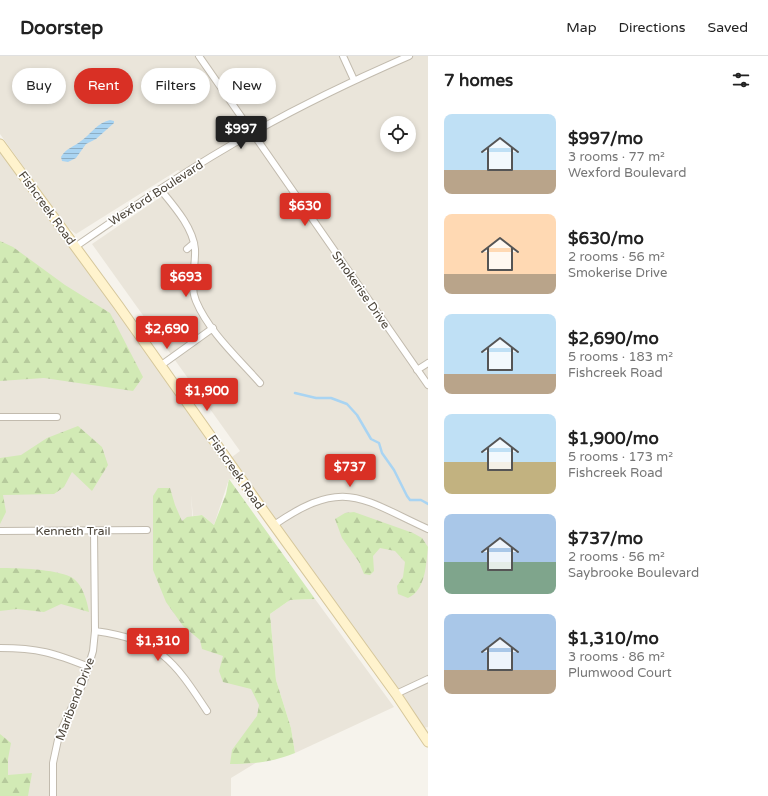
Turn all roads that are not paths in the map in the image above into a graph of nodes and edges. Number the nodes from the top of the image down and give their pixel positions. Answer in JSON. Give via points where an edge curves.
{"nodes":[{"id":1,"x":200,"y":56,"type":"edge"},
{"id":2,"x":343,"y":56,"type":"edge"},
{"id":3,"x":409,"y":56,"type":"edge"},
{"id":4,"x":354,"y":80,"type":"junction"},
{"id":5,"x":252,"y":132,"type":"junction"},
{"id":6,"x":0,"y":144,"type":"edge"},
{"id":7,"x":160,"y":189,"type":"junction"},
{"id":8,"x":194,"y":243,"type":"junction"},
{"id":9,"x":75,"y":247,"type":"junction"},
{"id":10,"x":187,"y":249,"type":"dead end"},
{"id":11,"x":213,"y":328,"type":"junction"},
{"id":12,"x":428,"y":363,"type":"edge"},
{"id":13,"x":160,"y":366,"type":"junction"},
{"id":14,"x":417,"y":370,"type":"junction"},
{"id":15,"x":260,"y":383,"type":"dead end"},
{"id":16,"x":428,"y":385,"type":"edge"},
{"id":17,"x":0,"y":417,"type":"edge"},
{"id":18,"x":57,"y":417,"type":"dead end"},
{"id":19,"x":274,"y":525,"type":"junction"},
{"id":20,"x":94,"y":530,"type":"junction"},
{"id":21,"x":147,"y":530,"type":"dead end"},
{"id":22,"x":428,"y":530,"type":"edge"},
{"id":23,"x":0,"y":531,"type":"edge"},
{"id":24,"x":95,"y":631,"type":"junction"},
{"id":25,"x":0,"y":648,"type":"edge"},
{"id":26,"x":89,"y":667,"type":"junction"},
{"id":27,"x":428,"y":679,"type":"edge"},
{"id":28,"x":396,"y":694,"type":"junction"},
{"id":29,"x":207,"y":711,"type":"dead end"},
{"id":30,"x":428,"y":742,"type":"edge"},
{"id":31,"x":53,"y":796,"type":"edge"}],
"edges":[{"from":1,"to":5,"type":"street","name":"Smokerise Drive"},
{"from":2,"to":4,"type":"street"},
{"from":3,"to":4,"type":"street","name":"Wexford Boulevard"},
{"from":4,"to":5,"type":"street","name":"Wexford Boulevard"},
{"from":5,"to":7,"type":"street","name":"Wexford Boulevard"},
{"from":5,"to":14,"type":"street","name":"Smokerise Drive"},
{"from":6,"to":9,"type":"main road","name":"Fishcreek Road"},
{"from":7,"to":8,"type":"street","via":[[179,214]]},
{"from":7,"to":9,"type":"street","name":"Wexford Boulevard"},
{"from":8,"to":10,"type":"street"},
{"from":8,"to":11,"type":"street","via":[[193,290],[199,307]]},
{"from":9,"to":13,"type":"main road","name":"Fishcreek Road"},
{"from":11,"to":13,"type":"street"},
{"from":11,"to":15,"type":"street"},
{"from":12,"to":14,"type":"street"},
{"from":13,"to":19,"type":"main road","name":"Fishcreek Road"},
{"from":14,"to":16,"type":"street","name":"Smokerise Drive"},
{"from":17,"to":18,"type":"street"},
{"from":19,"to":22,"type":"street","via":[[310,503],[343,497],[369,501]]},
{"from":19,"to":28,"type":"main road","name":"Fishcreek Road"},
{"from":20,"to":21,"type":"street","name":"Kenneth Trail"},
{"from":20,"to":23,"type":"street","name":"Kenneth Trail"},
{"from":20,"to":24,"type":"street","name":"Maribend Drive"},
{"from":24,"to":26,"type":"street","name":"Maribend Drive"},
{"from":24,"to":29,"type":"street","via":[[128,637],[158,651],[180,672]]},
{"from":25,"to":26,"type":"street","via":[[46,651]]},
{"from":26,"to":31,"type":"street","name":"Maribend Drive","via":[[59,735],[53,764]]},
{"from":27,"to":28,"type":"street"},
{"from":28,"to":30,"type":"main road","name":"Fishcreek Road"}]}
